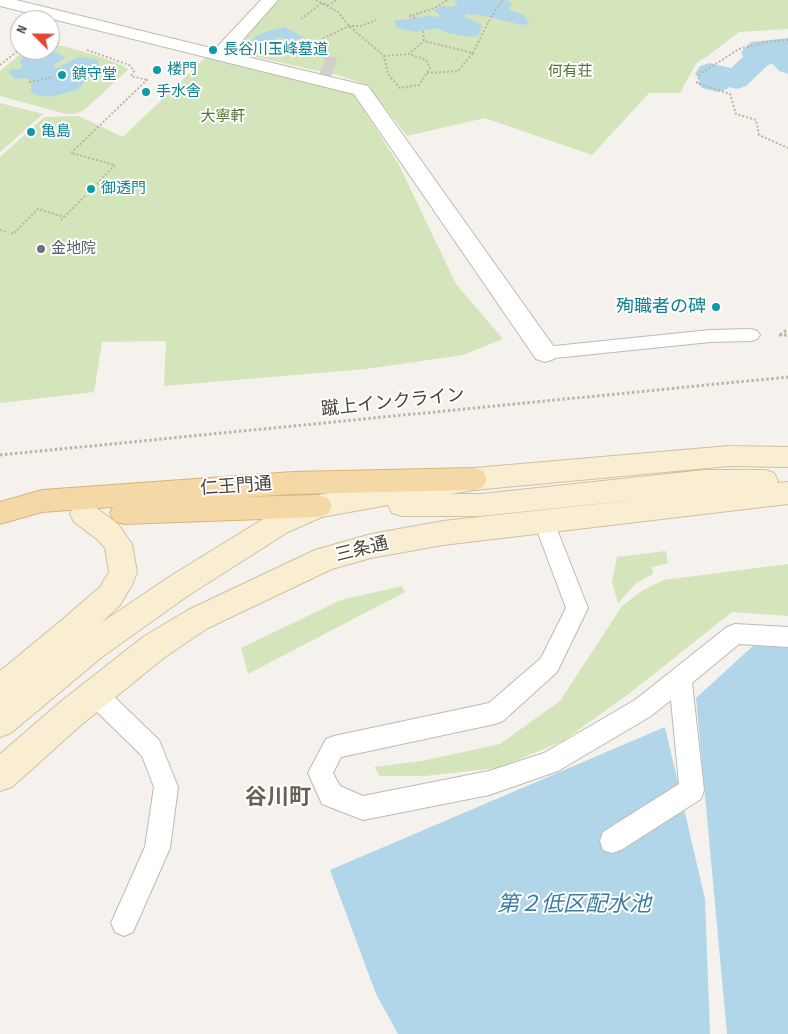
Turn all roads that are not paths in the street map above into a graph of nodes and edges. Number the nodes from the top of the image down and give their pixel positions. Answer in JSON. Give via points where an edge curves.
{"nodes":[{"id":1,"x":0,"y":0,"type":"edge"},
{"id":2,"x":270,"y":0,"type":"edge"},
{"id":3,"x":220,"y":54,"type":"junction"},
{"id":4,"x":334,"y":68,"type":"tunnel mouth"},
{"id":5,"x":348,"y":86,"type":"junction"},
{"id":6,"x":751,"y":335,"type":"dead end"},
{"id":7,"x":545,"y":353,"type":"joint"},
{"id":8,"x":788,"y":457,"type":"edge"},
{"id":9,"x":474,"y":479,"type":"junction"},
{"id":10,"x":788,"y":484,"type":"edge"},
{"id":11,"x":788,"y":492,"type":"edge"},
{"id":12,"x":318,"y":506,"type":"junction"},
{"id":13,"x":0,"y":513,"type":"edge"},
{"id":14,"x":84,"y":514,"type":"junction"},
{"id":15,"x":544,"y":522,"type":"junction"},
{"id":16,"x":788,"y":637,"type":"edge"},
{"id":17,"x":680,"y":679,"type":"junction"},
{"id":18,"x":0,"y":690,"type":"edge"},
{"id":19,"x":95,"y":694,"type":"junction"},
{"id":20,"x":0,"y":722,"type":"edge"},
{"id":21,"x":0,"y":775,"type":"edge"},
{"id":22,"x":612,"y":841,"type":"dead end"},
{"id":23,"x":124,"y":922,"type":"dead end"}],
"edges":[{"from":1,"to":3,"type":"street"},
{"from":2,"to":3,"type":"street"},
{"from":3,"to":5,"type":"street"},
{"from":4,"to":5,"type":"street","via":[[349,72]]},
{"from":5,"to":7,"type":"street","via":[[361,90]]},
{"from":6,"to":7,"type":"lane","via":[[710,336]]},
{"from":8,"to":9,"type":"main road","via":[[728,456]]},
{"from":9,"to":12,"type":"main road"},
{"from":9,"to":13,"type":"main road","name":"仁王門通","via":[[293,483],[50,500]]},
{"from":10,"to":12,"type":"main road","via":[[723,480],[481,504]]},
{"from":11,"to":15,"type":"main road","name":"三条通"},
{"from":12,"to":14,"type":"main road"},
{"from":12,"to":20,"type":"main road","via":[[278,524],[179,586],[91,647]]},
{"from":13,"to":14,"type":"main road","via":[[37,516]]},
{"from":14,"to":18,"type":"main road","via":[[118,544],[123,572],[118,585],[74,629]]},
{"from":15,"to":17,"type":"lane","via":[[577,608],[549,665],[494,713],[334,747],[320,773],[331,795],[363,808],[489,783],[550,763],[643,708]]},
{"from":15,"to":19,"type":"main road","name":"三条通","via":[[443,533],[371,546],[325,559],[198,619],[154,647]]},
{"from":16,"to":17,"type":"lane","via":[[735,634]]},
{"from":17,"to":22,"type":"lane","via":[[692,790]]},
{"from":19,"to":21,"type":"main road","name":"三条通"},
{"from":19,"to":23,"type":"lane","via":[[152,748],[166,787],[157,848]]}]}
